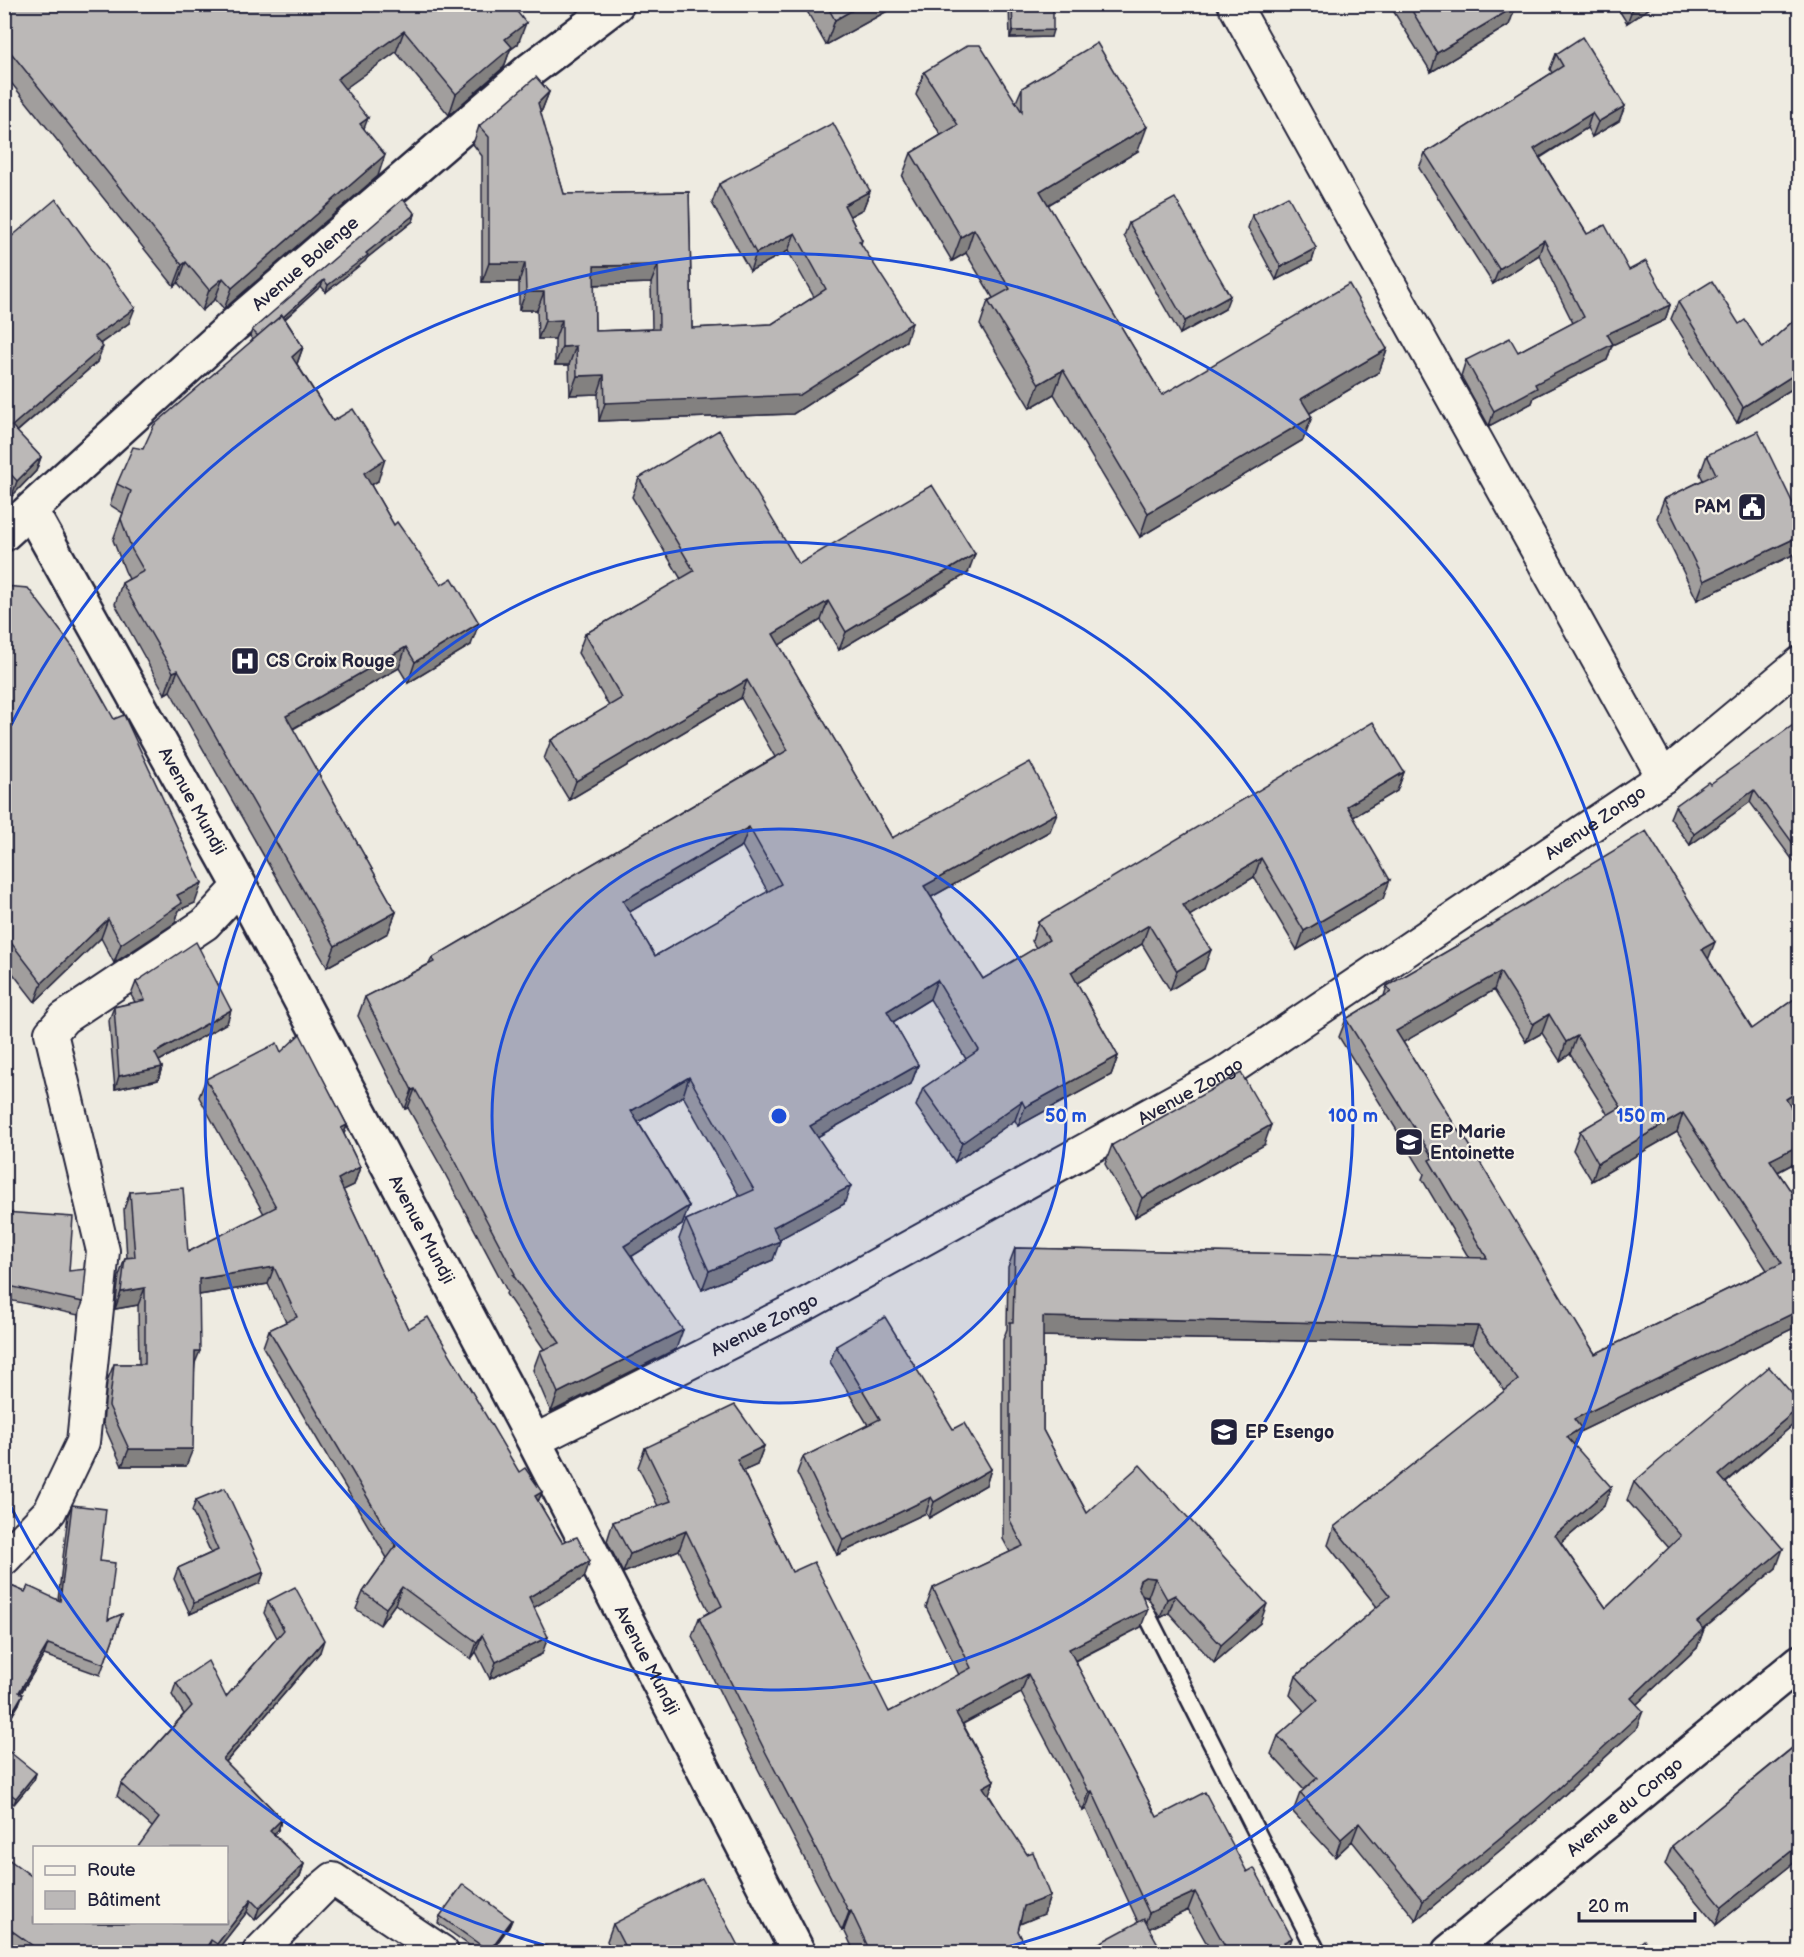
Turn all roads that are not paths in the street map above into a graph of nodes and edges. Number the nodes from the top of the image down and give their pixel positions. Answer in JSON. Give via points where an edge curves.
{"nodes":[{"id":1,"x":617,"y":4,"type":"edge"},
{"id":2,"x":1234,"y":4,"type":"edge"},
{"id":3,"x":31,"y":511,"type":"junction"},
{"id":4,"x":4,"y":534,"type":"edge"},
{"id":5,"x":1800,"y":663,"type":"edge"},
{"id":6,"x":1663,"y":777,"type":"junction"},
{"id":7,"x":240,"y":886,"type":"junction"},
{"id":8,"x":534,"y":1440,"type":"junction"},
{"id":9,"x":4,"y":1559,"type":"edge"},
{"id":10,"x":1142,"y":1605,"type":"edge"},
{"id":11,"x":1800,"y":1662,"type":"edge"},
{"id":12,"x":259,"y":1953,"type":"edge"},
{"id":13,"x":442,"y":1953,"type":"edge"},
{"id":14,"x":798,"y":1953,"type":"edge"},
{"id":15,"x":1317,"y":1953,"type":"edge"},
{"id":16,"x":1449,"y":1953,"type":"edge"}],
"edges":[{"from":1,"to":3,"type":"street","name":"Avenue Bolenge","via":[[530,70],[234,325]]},
{"from":2,"to":6,"type":"street"},
{"from":3,"to":4,"type":"street","name":"Avenue Bolenge"},
{"from":3,"to":7,"type":"street","name":"Avenue Mundji"},
{"from":5,"to":6,"type":"street","name":"Avenue Zongo"},
{"from":6,"to":8,"type":"street","name":"Avenue Zongo","via":[[1223,1074],[808,1303]]},
{"from":7,"to":8,"type":"street","name":"Avenue Mundji"},
{"from":7,"to":9,"type":"street","via":[[205,924],[64,1018],[51,1033],[103,1251],[83,1442],[50,1511]]},
{"from":8,"to":14,"type":"street","name":"Avenue Mundji"},
{"from":10,"to":15,"type":"lane"},
{"from":11,"to":16,"type":"street","name":"Avenue du Congo"},
{"from":12,"to":13,"type":"street","via":[[333,1879]]}]}
